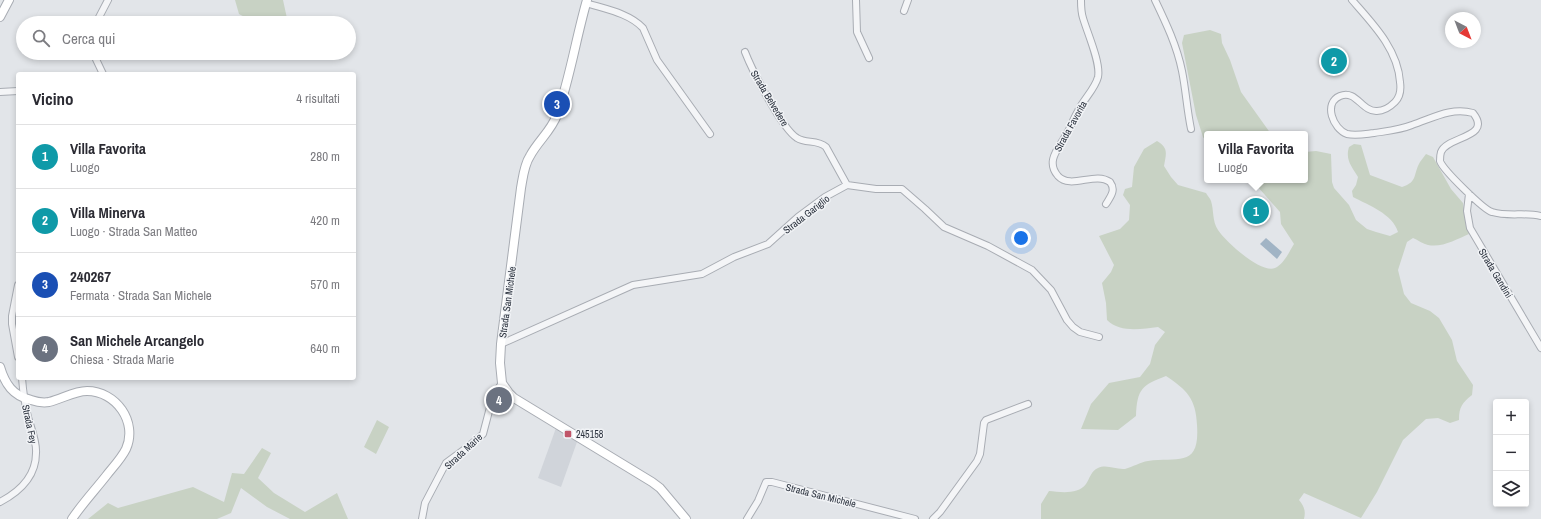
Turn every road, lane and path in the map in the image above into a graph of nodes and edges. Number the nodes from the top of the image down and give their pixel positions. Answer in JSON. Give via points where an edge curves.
{"nodes":[{"id":1,"x":9,"y":0,"type":"edge"},
{"id":2,"x":108,"y":0,"type":"edge"},
{"id":3,"x":856,"y":0,"type":"edge"},
{"id":4,"x":908,"y":0,"type":"edge"},
{"id":5,"x":1081,"y":0,"type":"edge"},
{"id":6,"x":1154,"y":0,"type":"edge"},
{"id":7,"x":1352,"y":0,"type":"edge"},
{"id":8,"x":586,"y":2,"type":"edge"},
{"id":9,"x":904,"y":11,"type":"dead end"},
{"id":10,"x":100,"y":16,"type":"edge"},
{"id":11,"x":0,"y":17,"type":"edge"},
{"id":12,"x":745,"y":52,"type":"dead end"},
{"id":13,"x":869,"y":58,"type":"dead end"},
{"id":14,"x":96,"y":60,"type":"edge"},
{"id":15,"x":102,"y":72,"type":"edge"},
{"id":16,"x":16,"y":91,"type":"edge"},
{"id":17,"x":0,"y":92,"type":"edge"},
{"id":18,"x":1191,"y":129,"type":"dead end"},
{"id":19,"x":710,"y":134,"type":"dead end"},
{"id":20,"x":847,"y":186,"type":"junction"},
{"id":21,"x":1469,"y":194,"type":"junction"},
{"id":22,"x":1106,"y":204,"type":"dead end"},
{"id":23,"x":1541,"y":216,"type":"edge"},
{"id":24,"x":16,"y":297,"type":"edge"},
{"id":25,"x":1099,"y":337,"type":"dead end"},
{"id":26,"x":501,"y":344,"type":"junction"},
{"id":27,"x":16,"y":345,"type":"edge"},
{"id":28,"x":1541,"y":348,"type":"edge"},
{"id":29,"x":0,"y":367,"type":"edge"},
{"id":30,"x":22,"y":380,"type":"edge"},
{"id":31,"x":502,"y":383,"type":"junction"},
{"id":32,"x":25,"y":399,"type":"junction"},
{"id":33,"x":1028,"y":404,"type":"dead end"},
{"id":34,"x":0,"y":502,"type":"edge"},
{"id":35,"x":72,"y":519,"type":"edge"},
{"id":36,"x":422,"y":519,"type":"edge"},
{"id":37,"x":686,"y":519,"type":"edge"},
{"id":38,"x":747,"y":519,"type":"edge"},
{"id":39,"x":915,"y":519,"type":"edge"},
{"id":40,"x":933,"y":519,"type":"edge"}],
"edges":[{"from":1,"to":11,"type":"street"},
{"from":2,"to":10,"type":"street"},
{"from":3,"to":13,"type":"street","via":[[857,32]]},
{"from":4,"to":9,"type":"street"},
{"from":5,"to":22,"type":"street","name":"Strada Favorita","via":[[1083,19],[1095,56],[1098,76],[1056,150],[1052,163],[1054,170],[1066,181],[1101,178],[1110,182],[1113,192]]},
{"from":6,"to":18,"type":"street","via":[[1177,49]]},
{"from":7,"to":21,"type":"street","via":[[1372,22],[1393,55],[1400,75],[1400,94],[1392,105],[1379,111],[1368,109],[1352,96],[1337,97],[1331,115],[1335,125],[1348,134],[1361,135],[1412,126],[1453,111],[1473,113],[1478,121],[1476,130],[1446,146],[1440,157],[1443,166]]},
{"from":8,"to":19,"type":"street","name":"Strada San Michele","via":[[631,19],[643,28],[661,66]]},
{"from":8,"to":26,"type":"street","name":"Strada San Michele","via":[[556,117],[525,168]]},
{"from":12,"to":20,"type":"street","name":"Strada Belvedere","via":[[756,76],[788,129],[800,139],[824,144]]},
{"from":14,"to":15,"type":"street"},
{"from":16,"to":17,"type":"street"},
{"from":20,"to":25,"type":"street","via":[[902,189],[944,227],[988,246],[1032,270],[1051,290],[1073,327],[1080,332]]},
{"from":20,"to":26,"type":"street","name":"Strada Gariglio","via":[[825,197],[768,244],[734,257],[702,274],[633,285]]},
{"from":21,"to":23,"type":"street","via":[[1492,212]]},
{"from":21,"to":28,"type":"street","name":"Strada Gandini","via":[[1467,211],[1472,232]]},
{"from":24,"to":27,"type":"street","via":[[12,320]]},
{"from":26,"to":31,"type":"street","name":"Strada San Michele"},
{"from":29,"to":32,"type":"street","via":[[8,386]]},
{"from":30,"to":32,"type":"street","name":"Strada Fey"},
{"from":31,"to":36,"type":"street","name":"Strada Marie","via":[[493,396],[483,434],[446,463],[425,503]]},
{"from":31,"to":37,"type":"street","via":[[514,398],[652,482]]},
{"from":32,"to":34,"type":"street","name":"Strada Fey","via":[[36,452],[34,470],[16,493]]},
{"from":32,"to":35,"type":"street","via":[[47,402],[77,392],[92,391],[110,398],[125,414],[129,428],[126,447],[117,463]]},
{"from":33,"to":40,"type":"street","via":[[986,420],[977,461]]},
{"from":38,"to":39,"type":"street","name":"Strada San Michele","via":[[766,482]]}]}
